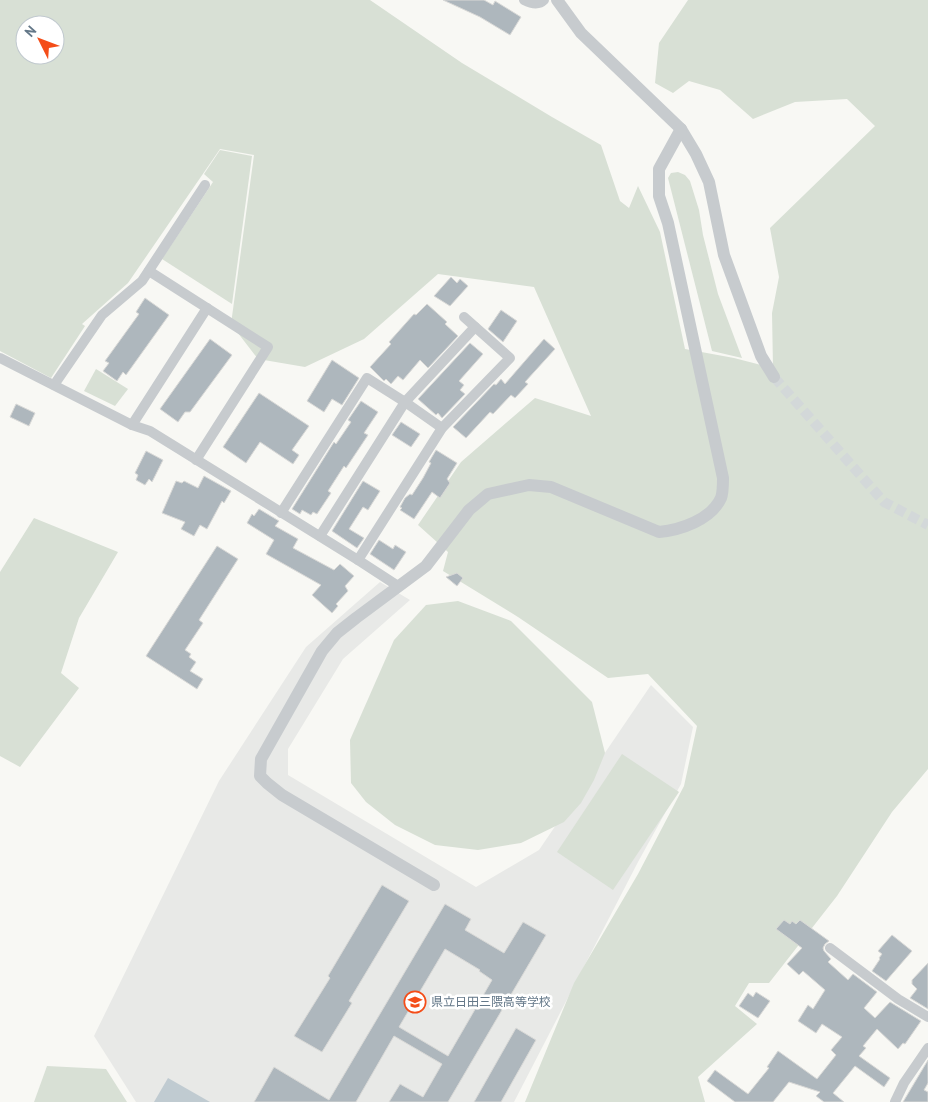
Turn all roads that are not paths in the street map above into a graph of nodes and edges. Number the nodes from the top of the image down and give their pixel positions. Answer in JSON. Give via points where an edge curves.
{"nodes":[{"id":1,"x":524,"y":0,"type":"edge"},
{"id":2,"x":544,"y":0,"type":"edge"},
{"id":3,"x":557,"y":0,"type":"edge"},
{"id":4,"x":681,"y":129,"type":"junction"},
{"id":5,"x":205,"y":185,"type":"dead end"},
{"id":6,"x":149,"y":271,"type":"junction"},
{"id":7,"x":207,"y":308,"type":"junction"},
{"id":8,"x":464,"y":317,"type":"dead end"},
{"id":9,"x":475,"y":327,"type":"junction"},
{"id":10,"x":0,"y":358,"type":"edge"},
{"id":11,"x":774,"y":377,"type":"tunnel mouth"},
{"id":12,"x":54,"y":385,"type":"junction"},
{"id":13,"x":405,"y":402,"type":"junction"},
{"id":14,"x":132,"y":425,"type":"junction"},
{"id":15,"x":442,"y":428,"type":"junction"},
{"id":16,"x":196,"y":460,"type":"junction"},
{"id":17,"x":281,"y":513,"type":"junction"},
{"id":18,"x":320,"y":536,"type":"junction"},
{"id":19,"x":358,"y":560,"type":"junction"},
{"id":20,"x":398,"y":586,"type":"junction"},
{"id":21,"x":434,"y":885,"type":"dead end"},
{"id":22,"x":830,"y":948,"type":"dead end"},
{"id":23,"x":928,"y":1017,"type":"edge"},
{"id":24,"x":928,"y":1048,"type":"edge"},
{"id":25,"x":894,"y":1102,"type":"edge"}],
"edges":[{"from":1,"to":2,"type":"street","via":[[531,4]]},
{"from":3,"to":4,"type":"street","via":[[581,33]]},
{"from":4,"to":11,"type":"street","via":[[709,182],[724,255],[761,356]]},
{"from":4,"to":20,"type":"street","via":[[660,169],[659,196],[668,223],[723,478],[721,498],[696,522],[677,530],[659,532],[551,486],[529,485],[488,494],[468,510],[426,566]]},
{"from":5,"to":6,"type":"street"},
{"from":6,"to":7,"type":"street"},
{"from":6,"to":12,"type":"street","via":[[142,281],[102,315]]},
{"from":7,"to":14,"type":"street"},
{"from":7,"to":16,"type":"street","via":[[268,347]]},
{"from":8,"to":9,"type":"street"},
{"from":9,"to":13,"type":"street"},
{"from":9,"to":15,"type":"street","via":[[510,358]]},
{"from":10,"to":12,"type":"street"},
{"from":12,"to":14,"type":"street"},
{"from":13,"to":15,"type":"street"},
{"from":13,"to":17,"type":"street","via":[[367,378]]},
{"from":13,"to":18,"type":"street"},
{"from":14,"to":16,"type":"street","via":[[150,431]]},
{"from":15,"to":19,"type":"street"},
{"from":16,"to":17,"type":"street"},
{"from":17,"to":18,"type":"street"},
{"from":18,"to":19,"type":"street"},
{"from":19,"to":20,"type":"street"},
{"from":20,"to":21,"type":"street","via":[[338,633],[322,651],[261,759],[260,776],[282,795]]},
{"from":22,"to":23,"type":"street"},
{"from":24,"to":25,"type":"street"}]}
